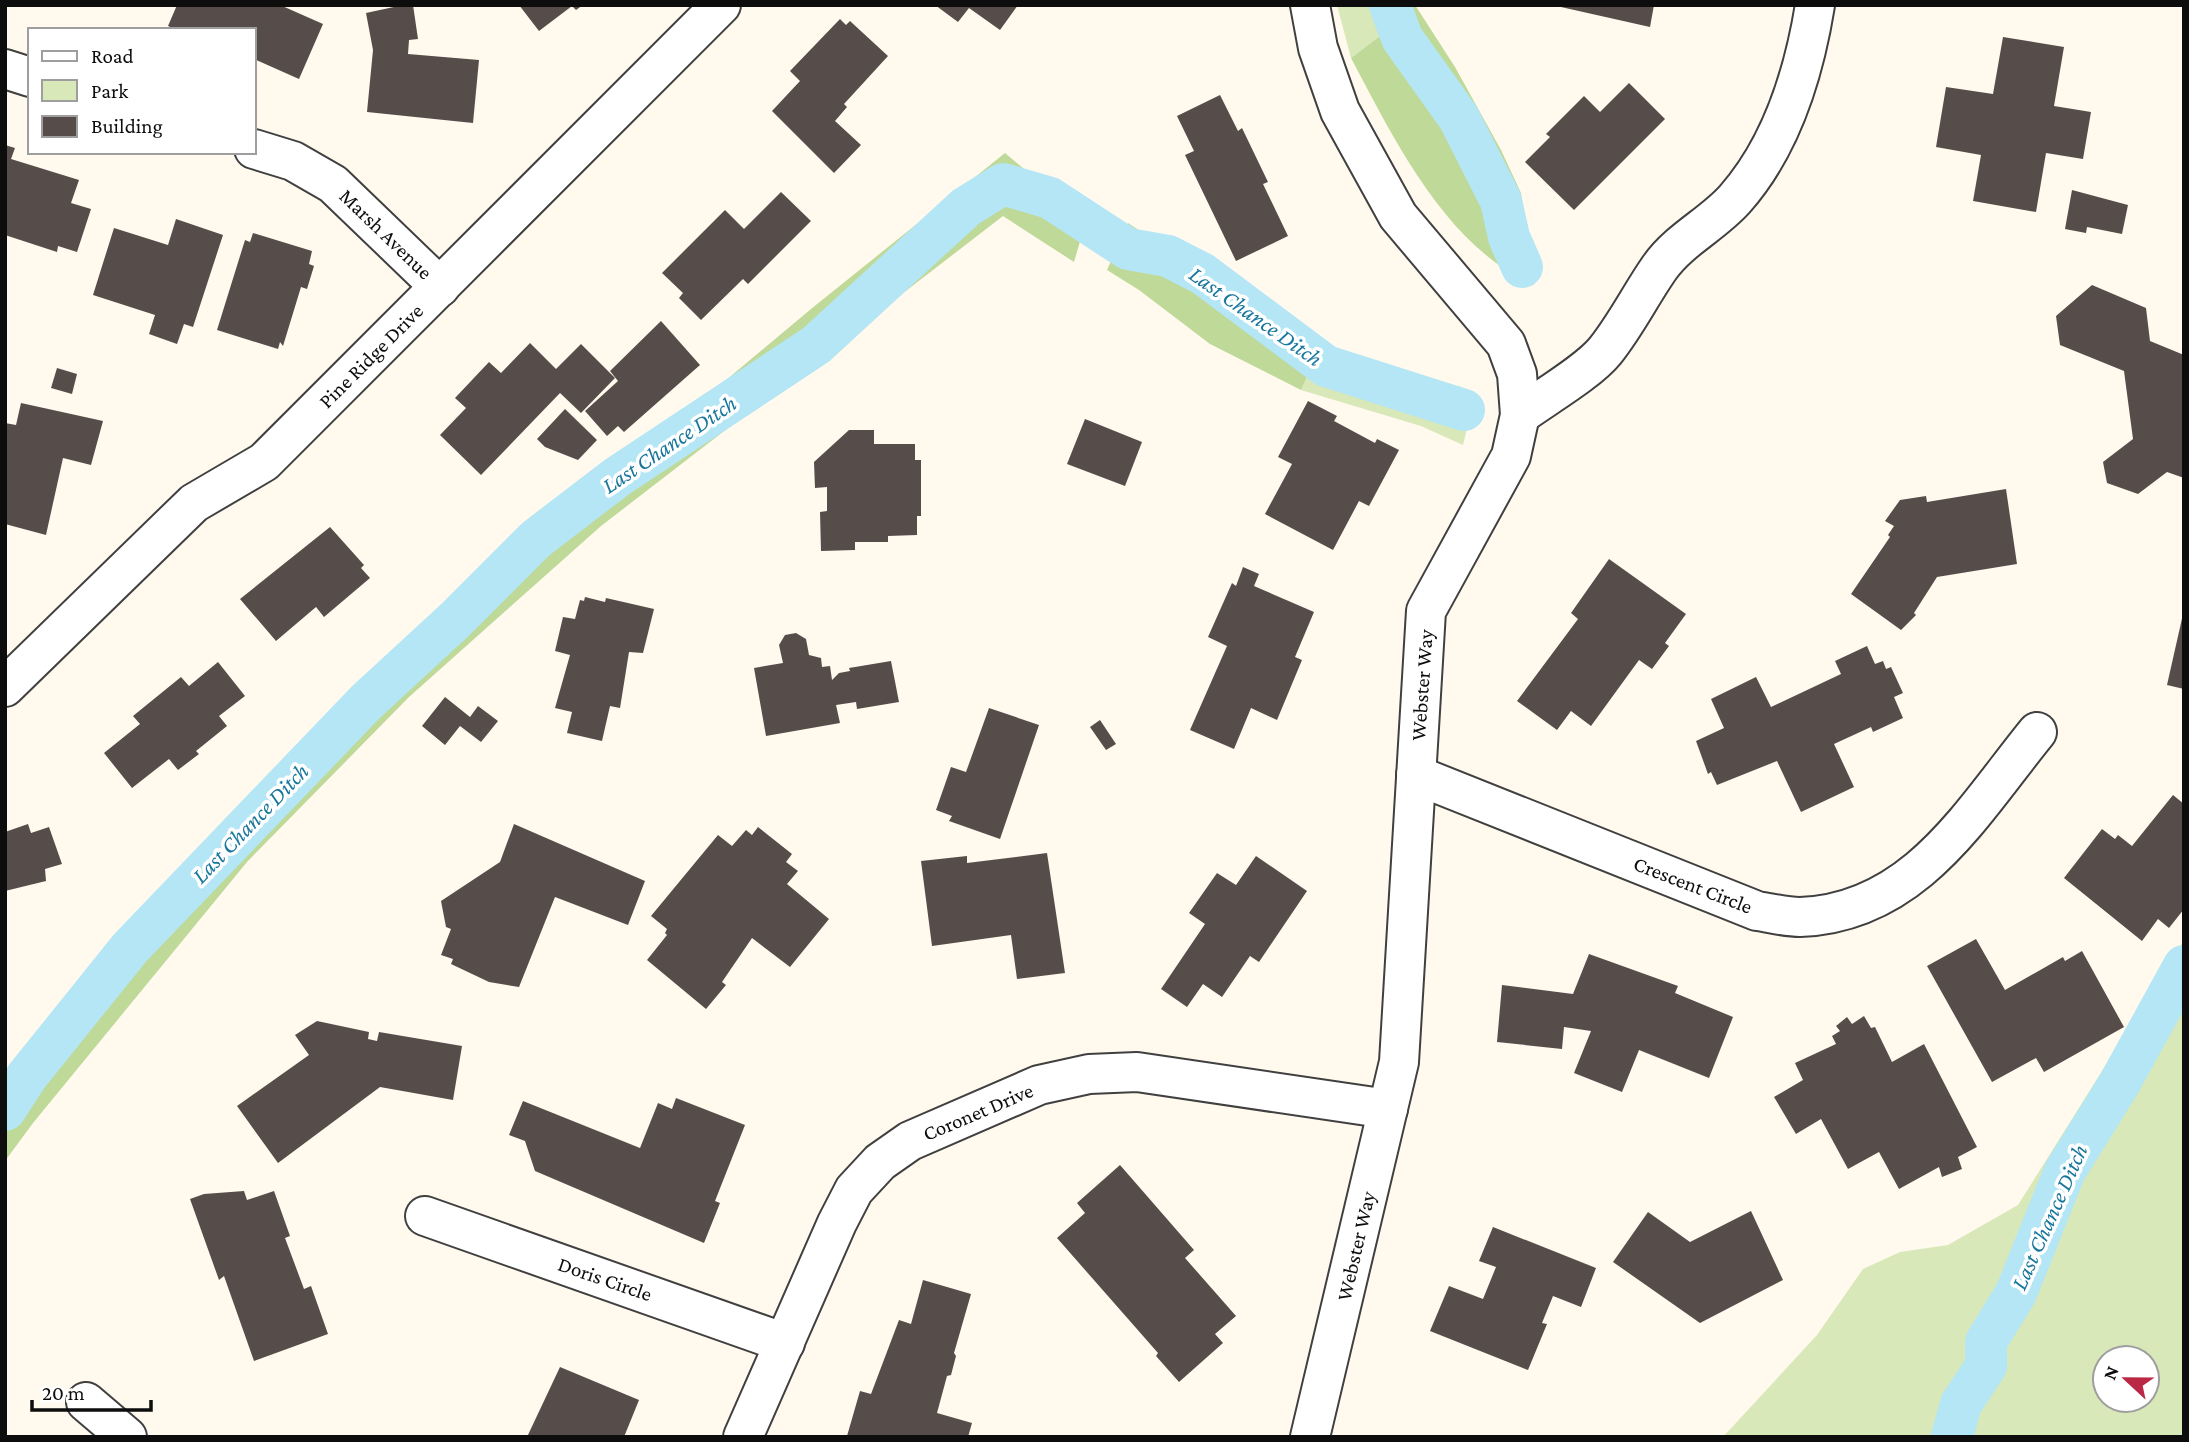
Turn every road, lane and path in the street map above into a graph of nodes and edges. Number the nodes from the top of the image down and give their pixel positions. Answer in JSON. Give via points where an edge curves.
{"nodes":[{"id":1,"x":721,"y":5,"type":"edge"},
{"id":2,"x":1310,"y":5,"type":"edge"},
{"id":3,"x":1815,"y":5,"type":"edge"},
{"id":4,"x":5,"y":69,"type":"edge"},
{"id":5,"x":28,"y":75,"type":"edge"},
{"id":6,"x":256,"y":150,"type":"edge"},
{"id":7,"x":440,"y":287,"type":"junction"},
{"id":8,"x":1520,"y":415,"type":"junction"},
{"id":9,"x":5,"y":687,"type":"edge"},
{"id":10,"x":2037,"y":732,"type":"dead end"},
{"id":11,"x":1416,"y":775,"type":"junction"},
{"id":12,"x":1388,"y":1109,"type":"junction"},
{"id":13,"x":425,"y":1216,"type":"dead end"},
{"id":14,"x":785,"y":1343,"type":"junction"},
{"id":15,"x":86,"y":1402,"type":"dead end"},
{"id":16,"x":127,"y":1437,"type":"edge"},
{"id":17,"x":743,"y":1437,"type":"edge"},
{"id":18,"x":1310,"y":1437,"type":"edge"}],
"edges":[{"from":1,"to":7,"type":"street","name":"Pine Ridge Drive"},
{"from":2,"to":8,"type":"street","name":"Webster Way","via":[[1318,48],[1340,111],[1398,216],[1506,344],[1517,374]]},
{"from":3,"to":8,"type":"street","via":[[1807,54],[1760,167],[1733,201],[1661,266],[1603,354]]},
{"from":4,"to":5,"type":"street"},
{"from":6,"to":7,"type":"street","name":"Marsh Avenue","via":[[293,161],[333,184]]},
{"from":7,"to":9,"type":"street","name":"Pine Ridge Drive","via":[[264,462],[194,503]]},
{"from":8,"to":11,"type":"street","name":"Webster Way","via":[[1511,456],[1426,611]]},
{"from":10,"to":11,"type":"street","name":"Crescent Circle","via":[[1917,874],[1884,896],[1846,911],[1798,917],[1757,911]]},
{"from":11,"to":12,"type":"street","name":"Webster Way","via":[[1399,1062]]},
{"from":12,"to":14,"type":"street","name":"Coronet Drive","via":[[1138,1072],[1089,1074],[1039,1085],[910,1141],[880,1162],[854,1190]]},
{"from":12,"to":18,"type":"street","name":"Webster Way"},
{"from":13,"to":14,"type":"street","name":"Doris Circle"},
{"from":14,"to":17,"type":"street","name":"Coronet Drive"},
{"from":15,"to":16,"type":"street"}]}
